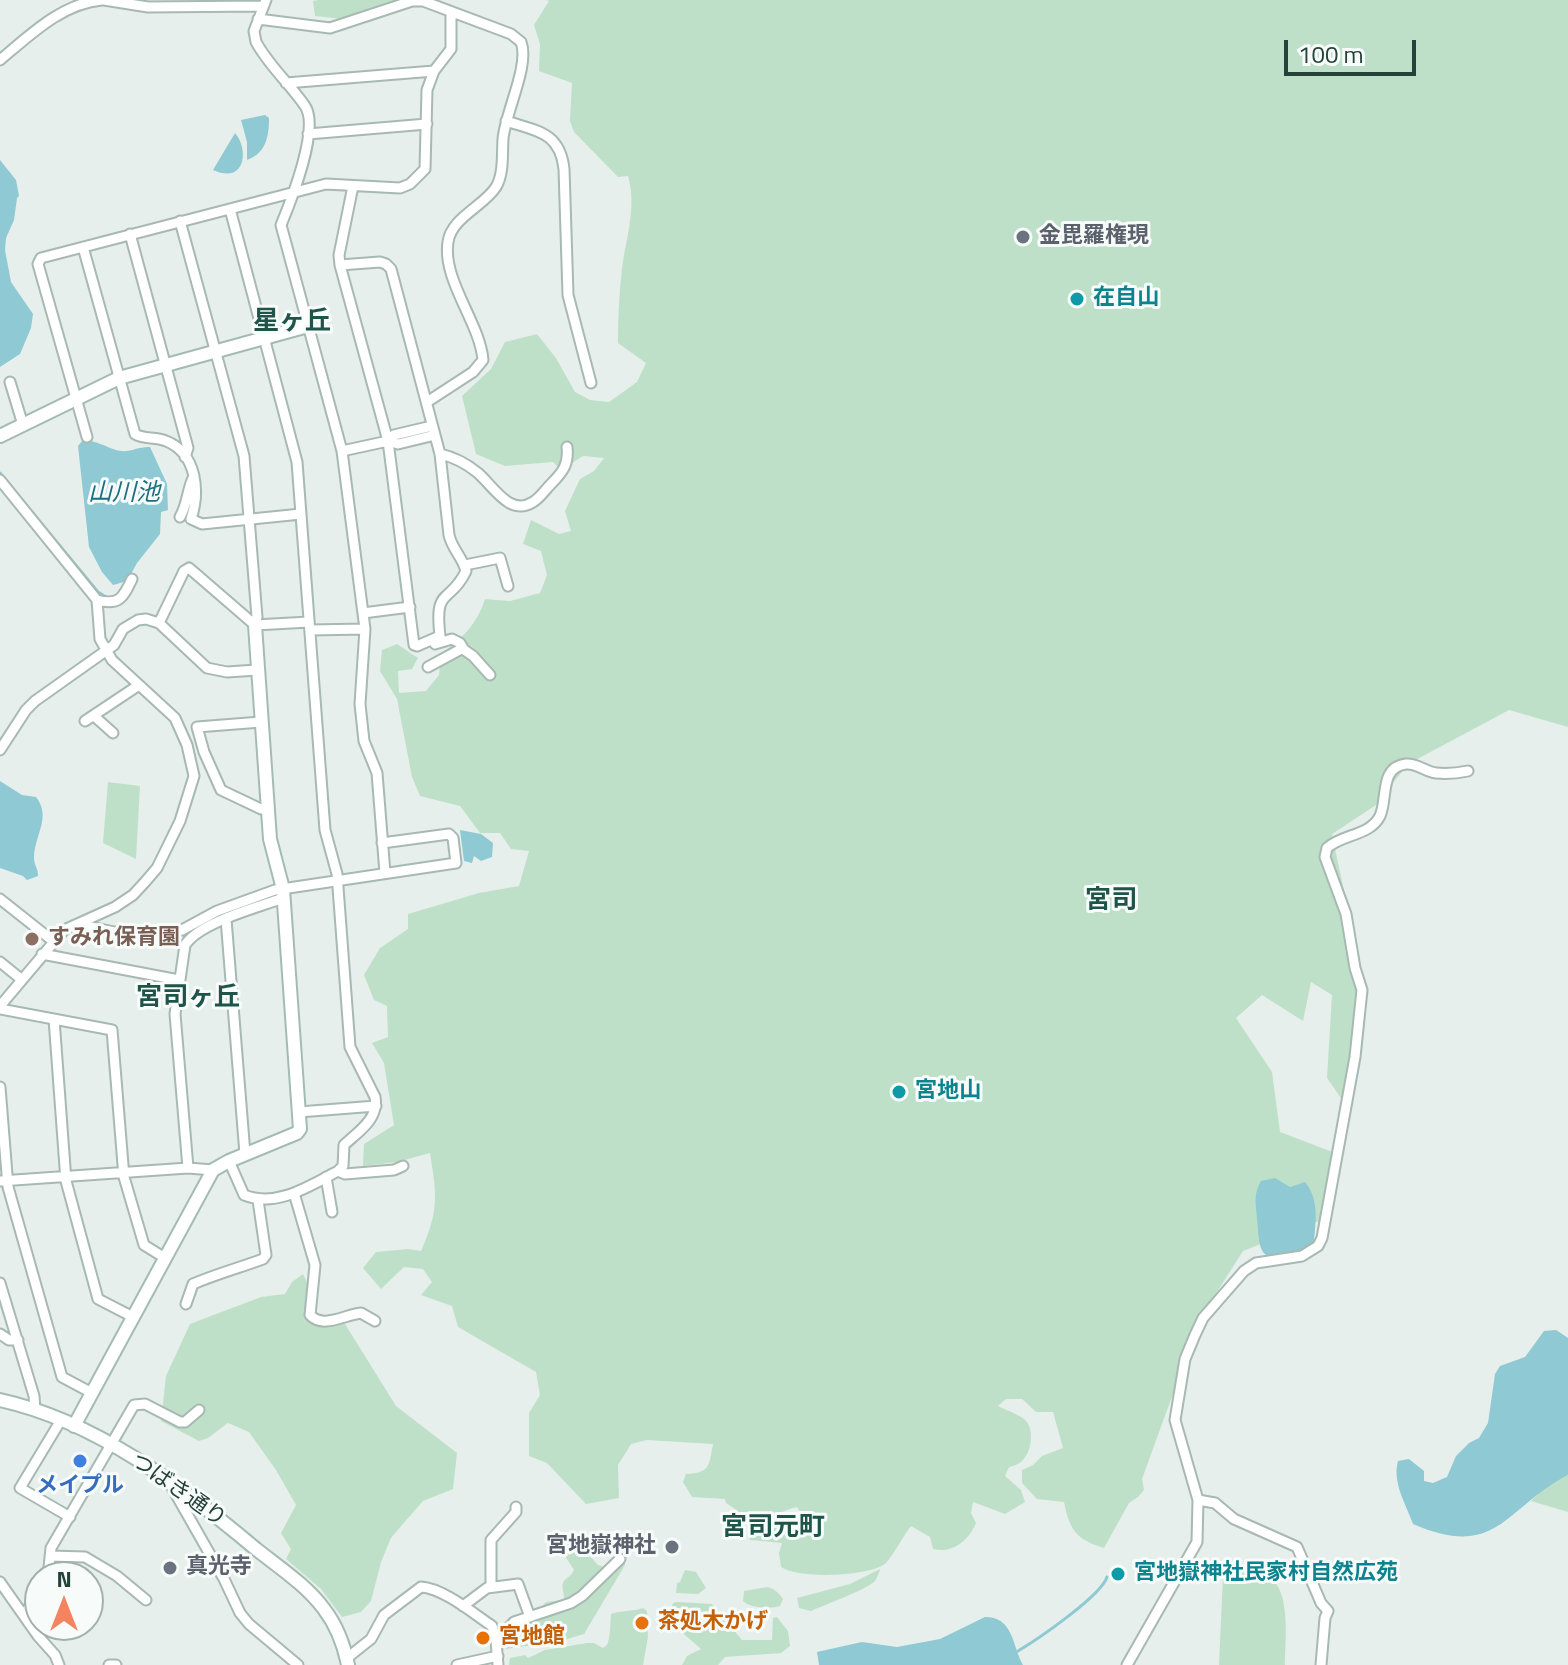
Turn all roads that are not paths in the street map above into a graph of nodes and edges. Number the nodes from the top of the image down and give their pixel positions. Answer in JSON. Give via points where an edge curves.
{"nodes":[{"id":1,"x":103,"y":0,"type":"edge"},
{"id":2,"x":264,"y":3,"type":"edge"},
{"id":3,"x":451,"y":12,"type":"junction"},
{"id":4,"x":258,"y":19,"type":"junction"},
{"id":5,"x":0,"y":60,"type":"edge"},
{"id":6,"x":434,"y":71,"type":"junction"},
{"id":7,"x":286,"y":83,"type":"junction"},
{"id":8,"x":506,"y":121,"type":"junction"},
{"id":9,"x":427,"y":124,"type":"junction"},
{"id":10,"x":308,"y":134,"type":"junction"},
{"id":11,"x":353,"y":186,"type":"junction"},
{"id":12,"x":295,"y":191,"type":"junction"},
{"id":13,"x":230,"y":209,"type":"junction"},
{"id":14,"x":180,"y":221,"type":"junction"},
{"id":15,"x":130,"y":234,"type":"junction"},
{"id":16,"x":83,"y":247,"type":"junction"},
{"id":17,"x":340,"y":265,"type":"junction"},
{"id":18,"x":308,"y":326,"type":"junction"},
{"id":19,"x":265,"y":338,"type":"junction"},
{"id":20,"x":215,"y":351,"type":"junction"},
{"id":21,"x":166,"y":365,"type":"junction"},
{"id":22,"x":119,"y":378,"type":"junction"},
{"id":23,"x":10,"y":381,"type":"dead end"},
{"id":24,"x":591,"y":383,"type":"dead end"},
{"id":25,"x":76,"y":398,"type":"junction"},
{"id":26,"x":427,"y":402,"type":"junction"},
{"id":27,"x":23,"y":425,"type":"junction"},
{"id":28,"x":434,"y":431,"type":"junction"},
{"id":29,"x":0,"y":436,"type":"edge"},
{"id":30,"x":87,"y":437,"type":"dead end"},
{"id":31,"x":388,"y":441,"type":"junction"},
{"id":32,"x":567,"y":447,"type":"dead end"},
{"id":33,"x":342,"y":451,"type":"junction"},
{"id":34,"x":440,"y":454,"type":"junction"},
{"id":35,"x":185,"y":457,"type":"junction"},
{"id":36,"x":194,"y":476,"type":"junction"},
{"id":37,"x":0,"y":480,"type":"edge"},
{"id":38,"x":301,"y":514,"type":"junction"},
{"id":39,"x":180,"y":517,"type":"dead end"},
{"id":40,"x":249,"y":519,"type":"junction"},
{"id":41,"x":465,"y":565,"type":"junction"},
{"id":42,"x":132,"y":579,"type":"dead end"},
{"id":43,"x":508,"y":586,"type":"dead end"},
{"id":44,"x":97,"y":600,"type":"junction"},
{"id":45,"x":410,"y":607,"type":"junction"},
{"id":46,"x":363,"y":613,"type":"junction"},
{"id":47,"x":159,"y":623,"type":"junction"},
{"id":48,"x":255,"y":625,"type":"junction"},
{"id":49,"x":310,"y":626,"type":"junction"},
{"id":50,"x":365,"y":629,"type":"junction"},
{"id":51,"x":417,"y":646,"type":"junction"},
{"id":52,"x":463,"y":649,"type":"junction"},
{"id":53,"x":106,"y":650,"type":"junction"},
{"id":54,"x":428,"y":667,"type":"dead end"},
{"id":55,"x":257,"y":670,"type":"junction"},
{"id":56,"x":490,"y":675,"type":"dead end"},
{"id":57,"x":139,"y":685,"type":"junction"},
{"id":58,"x":261,"y":722,"type":"junction"},
{"id":59,"x":113,"y":733,"type":"dead end"},
{"id":60,"x":0,"y":750,"type":"edge"},
{"id":61,"x":1468,"y":771,"type":"dead end"},
{"id":62,"x":268,"y":809,"type":"junction"},
{"id":63,"x":382,"y":843,"type":"junction"},
{"id":64,"x":385,"y":873,"type":"junction"},
{"id":65,"x":338,"y":881,"type":"junction"},
{"id":66,"x":283,"y":894,"type":"junction"},
{"id":67,"x":0,"y":899,"type":"edge"},
{"id":68,"x":226,"y":919,"type":"junction"},
{"id":69,"x":77,"y":924,"type":"junction"},
{"id":70,"x":53,"y":941,"type":"junction"},
{"id":71,"x":42,"y":954,"type":"junction"},
{"id":72,"x":0,"y":962,"type":"edge"},
{"id":73,"x":21,"y":979,"type":"junction"},
{"id":74,"x":179,"y":980,"type":"junction"},
{"id":75,"x":0,"y":1007,"type":"edge"},
{"id":76,"x":54,"y":1019,"type":"junction"},
{"id":77,"x":0,"y":1087,"type":"edge"},
{"id":78,"x":376,"y":1106,"type":"junction"},
{"id":79,"x":299,"y":1112,"type":"junction"},
{"id":80,"x":245,"y":1154,"type":"junction"},
{"id":81,"x":229,"y":1161,"type":"junction"},
{"id":82,"x":403,"y":1166,"type":"dead end"},
{"id":83,"x":188,"y":1168,"type":"junction"},
{"id":84,"x":213,"y":1170,"type":"junction"},
{"id":85,"x":124,"y":1171,"type":"junction"},
{"id":86,"x":338,"y":1171,"type":"junction"},
{"id":87,"x":65,"y":1176,"type":"junction"},
{"id":88,"x":326,"y":1177,"type":"junction"},
{"id":89,"x":4,"y":1181,"type":"edge"},
{"id":90,"x":294,"y":1193,"type":"junction"},
{"id":91,"x":258,"y":1200,"type":"junction"},
{"id":92,"x":332,"y":1212,"type":"dead end"},
{"id":93,"x":165,"y":1258,"type":"junction"},
{"id":94,"x":0,"y":1283,"type":"edge"},
{"id":95,"x":186,"y":1304,"type":"dead end"},
{"id":96,"x":133,"y":1317,"type":"junction"},
{"id":97,"x":375,"y":1321,"type":"dead end"},
{"id":98,"x":0,"y":1334,"type":"edge"},
{"id":99,"x":18,"y":1340,"type":"junction"},
{"id":100,"x":92,"y":1393,"type":"junction"},
{"id":101,"x":1,"y":1404,"type":"edge"},
{"id":102,"x":35,"y":1410,"type":"junction"},
{"id":103,"x":199,"y":1410,"type":"dead end"},
{"id":104,"x":61,"y":1420,"type":"junction"},
{"id":105,"x":74,"y":1426,"type":"junction"},
{"id":106,"x":110,"y":1446,"type":"junction"},
{"id":107,"x":166,"y":1477,"type":"junction"},
{"id":108,"x":1198,"y":1500,"type":"junction"},
{"id":109,"x":516,"y":1507,"type":"dead end"},
{"id":110,"x":70,"y":1517,"type":"junction"},
{"id":111,"x":50,"y":1556,"type":"junction"},
{"id":112,"x":620,"y":1559,"type":"dead end"},
{"id":113,"x":50,"y":1561,"type":"edge"},
{"id":114,"x":0,"y":1582,"type":"edge"},
{"id":115,"x":491,"y":1587,"type":"junction"},
{"id":116,"x":146,"y":1600,"type":"dead end"},
{"id":117,"x":463,"y":1606,"type":"junction"},
{"id":118,"x":24,"y":1614,"type":"edge"},
{"id":119,"x":530,"y":1617,"type":"junction"},
{"id":120,"x":42,"y":1641,"type":"edge"},
{"id":121,"x":496,"y":1641,"type":"junction"},
{"id":122,"x":498,"y":1661,"type":"edge"},
{"id":123,"x":348,"y":1662,"type":"edge"},
{"id":124,"x":59,"y":1665,"type":"edge"},
{"id":125,"x":109,"y":1665,"type":"edge"},
{"id":126,"x":116,"y":1665,"type":"edge"},
{"id":127,"x":298,"y":1665,"type":"edge"},
{"id":128,"x":457,"y":1665,"type":"edge"},
{"id":129,"x":1127,"y":1665,"type":"edge"},
{"id":130,"x":1321,"y":1665,"type":"edge"}],
"edges":[{"from":1,"to":2,"type":"street","via":[[148,7]]},
{"from":1,"to":5,"type":"street","via":[[60,14]]},
{"from":2,"to":4,"type":"street"},
{"from":3,"to":4,"type":"street","via":[[412,1],[330,28]]},
{"from":3,"to":6,"type":"street","via":[[451,49]]},
{"from":3,"to":8,"type":"street","via":[[521,42],[523,58]]},
{"from":4,"to":7,"type":"street","via":[[256,42]]},
{"from":6,"to":7,"type":"street"},
{"from":6,"to":9,"type":"street","via":[[427,90]]},
{"from":7,"to":10,"type":"street","via":[[308,109]]},
{"from":8,"to":24,"type":"street","via":[[551,137],[563,157],[568,295]]},
{"from":8,"to":26,"type":"street","via":[[499,181],[448,239],[454,280],[483,360]]},
{"from":9,"to":10,"type":"street"},
{"from":9,"to":11,"type":"street","via":[[427,159],[418,177],[400,188]]},
{"from":10,"to":12,"type":"street"},
{"from":11,"to":12,"type":"street","via":[[326,184]]},
{"from":11,"to":17,"type":"street"},
{"from":12,"to":13,"type":"street"},
{"from":12,"to":18,"type":"street","via":[[281,225]]},
{"from":13,"to":14,"type":"street"},
{"from":13,"to":19,"type":"street"},
{"from":14,"to":15,"type":"street"},
{"from":14,"to":20,"type":"street"},
{"from":15,"to":16,"type":"street"},
{"from":15,"to":21,"type":"street"},
{"from":16,"to":22,"type":"street"},
{"from":16,"to":25,"type":"street","via":[[41,258],[38,264]]},
{"from":17,"to":26,"type":"street","via":[[380,262],[391,269]]},
{"from":17,"to":31,"type":"street"},
{"from":18,"to":19,"type":"street"},
{"from":18,"to":33,"type":"street"},
{"from":19,"to":20,"type":"street"},
{"from":19,"to":38,"type":"street","via":[[295,450]]},
{"from":20,"to":21,"type":"street"},
{"from":20,"to":40,"type":"street","via":[[244,456]]},
{"from":21,"to":22,"type":"street"},
{"from":21,"to":35,"type":"street","via":[[188,448]]},
{"from":22,"to":25,"type":"street"},
{"from":22,"to":35,"type":"street","via":[[135,434],[168,441]]},
{"from":23,"to":27,"type":"street"},
{"from":25,"to":27,"type":"street"},
{"from":25,"to":30,"type":"street"},
{"from":26,"to":28,"type":"street"},
{"from":27,"to":29,"type":"street"},
{"from":28,"to":31,"type":"street","via":[[398,444]]},
{"from":28,"to":34,"type":"street"},
{"from":31,"to":33,"type":"street"},
{"from":31,"to":45,"type":"street"},
{"from":32,"to":34,"type":"street","via":[[565,468],[534,502],[520,506],[504,500],[471,468]]},
{"from":33,"to":46,"type":"street"},
{"from":34,"to":41,"type":"street","via":[[449,535]]},
{"from":35,"to":36,"type":"street"},
{"from":36,"to":39,"type":"street"},
{"from":36,"to":40,"type":"street","via":[[197,494],[191,519],[202,524]]},
{"from":37,"to":44,"type":"street"},
{"from":38,"to":40,"type":"street"},
{"from":38,"to":49,"type":"street"},
{"from":40,"to":48,"type":"street"},
{"from":41,"to":43,"type":"street","via":[[500,558]]},
{"from":41,"to":51,"type":"street","via":[[464,576],[440,601],[440,636]]},
{"from":42,"to":44,"type":"street","via":[[121,600]]},
{"from":44,"to":53,"type":"street"},
{"from":45,"to":46,"type":"street"},
{"from":45,"to":51,"type":"street"},
{"from":46,"to":50,"type":"street"},
{"from":47,"to":48,"type":"street","via":[[189,568]]},
{"from":47,"to":53,"type":"street","via":[[130,623]]},
{"from":47,"to":55,"type":"street","via":[[207,668]]},
{"from":48,"to":49,"type":"street"},
{"from":48,"to":55,"type":"street"},
{"from":49,"to":50,"type":"street"},
{"from":49,"to":65,"type":"street","via":[[325,830]]},
{"from":50,"to":63,"type":"street","via":[[360,704],[364,741],[377,773]]},
{"from":51,"to":52,"type":"street","via":[[419,652],[452,639]]},
{"from":52,"to":54,"type":"street"},
{"from":52,"to":56,"type":"street"},
{"from":53,"to":57,"type":"street"},
{"from":53,"to":60,"type":"street","via":[[35,701]]},
{"from":55,"to":58,"type":"street"},
{"from":57,"to":59,"type":"street","via":[[89,718]]},
{"from":57,"to":69,"type":"street","via":[[181,729],[192,763],[191,788],[157,868],[133,895]]},
{"from":58,"to":62,"type":"street"},
{"from":58,"to":62,"type":"street","via":[[197,727],[221,790]]},
{"from":61,"to":108,"type":"street","via":[[1436,773],[1400,766],[1388,776],[1377,821],[1327,848],[1325,857],[1346,914],[1362,990],[1322,1238],[1302,1256],[1256,1263],[1244,1271],[1203,1318],[1185,1359],[1175,1420]]},
{"from":62,"to":66,"type":"street"},
{"from":63,"to":64,"type":"street"},
{"from":63,"to":64,"type":"street","via":[[449,834],[456,863]]},
{"from":64,"to":65,"type":"street"},
{"from":65,"to":66,"type":"street"},
{"from":65,"to":78,"type":"street","via":[[350,1047]]},
{"from":66,"to":68,"type":"street"},
{"from":66,"to":69,"type":"street","via":[[217,911],[182,930],[114,932]]},
{"from":66,"to":79,"type":"street"},
{"from":67,"to":70,"type":"street"},
{"from":68,"to":74,"type":"street","via":[[189,939]]},
{"from":68,"to":80,"type":"street"},
{"from":69,"to":70,"type":"street"},
{"from":70,"to":71,"type":"street"},
{"from":71,"to":73,"type":"street"},
{"from":71,"to":74,"type":"street"},
{"from":72,"to":73,"type":"street"},
{"from":73,"to":75,"type":"street"},
{"from":74,"to":83,"type":"street","via":[[175,1014]]},
{"from":75,"to":76,"type":"street"},
{"from":76,"to":85,"type":"street","via":[[112,1030]]},
{"from":76,"to":87,"type":"street"},
{"from":77,"to":89,"type":"street"},
{"from":78,"to":79,"type":"street"},
{"from":78,"to":86,"type":"street","via":[[375,1115],[344,1145]]},
{"from":79,"to":80,"type":"street","via":[[297,1133]]},
{"from":80,"to":81,"type":"street"},
{"from":81,"to":84,"type":"street"},
{"from":81,"to":91,"type":"street","via":[[244,1195]]},
{"from":82,"to":86,"type":"street"},
{"from":83,"to":84,"type":"street"},
{"from":83,"to":85,"type":"street"},
{"from":84,"to":93,"type":"street"},
{"from":85,"to":87,"type":"street"},
{"from":85,"to":93,"type":"street","via":[[144,1245]]},
{"from":86,"to":88,"type":"street"},
{"from":87,"to":89,"type":"street"},
{"from":87,"to":96,"type":"street","via":[[98,1299]]},
{"from":88,"to":90,"type":"street"},
{"from":88,"to":92,"type":"street"},
{"from":89,"to":100,"type":"street","via":[[62,1377]]},
{"from":90,"to":91,"type":"street"},
{"from":90,"to":97,"type":"street","via":[[315,1265],[310,1315],[325,1322],[361,1313]]},
{"from":91,"to":95,"type":"street","via":[[266,1255],[193,1284]]},
{"from":93,"to":96,"type":"street"},
{"from":94,"to":99,"type":"street"},
{"from":96,"to":100,"type":"street"},
{"from":98,"to":99,"type":"street"},
{"from":99,"to":102,"type":"street"},
{"from":100,"to":105,"type":"street"},
{"from":101,"to":102,"type":"street","name":"つばき通り"},
{"from":102,"to":104,"type":"street","name":"つばき通り"},
{"from":103,"to":106,"type":"street","via":[[180,1422],[145,1404],[134,1405]]},
{"from":104,"to":105,"type":"street","name":"つばき通り"},
{"from":104,"to":110,"type":"street","via":[[20,1488]]},
{"from":105,"to":106,"type":"street","name":"つばき通り"},
{"from":106,"to":107,"type":"street","name":"つばき通り"},
{"from":106,"to":110,"type":"street"},
{"from":107,"to":123,"type":"street","name":"つばき通り","via":[[313,1596],[335,1626]]},
{"from":107,"to":127,"type":"street","via":[[240,1613]]},
{"from":108,"to":129,"type":"street","via":[[1197,1542]]},
{"from":108,"to":130,"type":"street","via":[[1215,1503],[1234,1519],[1297,1547],[1328,1611]]},
{"from":109,"to":115,"type":"street","via":[[491,1540]]},
{"from":110,"to":111,"type":"street"},
{"from":111,"to":113,"type":"street"},
{"from":111,"to":116,"type":"street","via":[[85,1557]]},
{"from":112,"to":119,"type":"street","via":[[571,1603]]},
{"from":114,"to":118,"type":"street"},
{"from":115,"to":117,"type":"street"},
{"from":115,"to":119,"type":"street","via":[[518,1584]]},
{"from":117,"to":121,"type":"street","via":[[492,1626]]},
{"from":117,"to":123,"type":"street","via":[[421,1587],[384,1615],[371,1639]]},
{"from":119,"to":121,"type":"street","via":[[514,1622]]},
{"from":120,"to":124,"type":"street"},
{"from":121,"to":122,"type":"street"},
{"from":122,"to":128,"type":"street"},
{"from":125,"to":126,"type":"street"}]}
